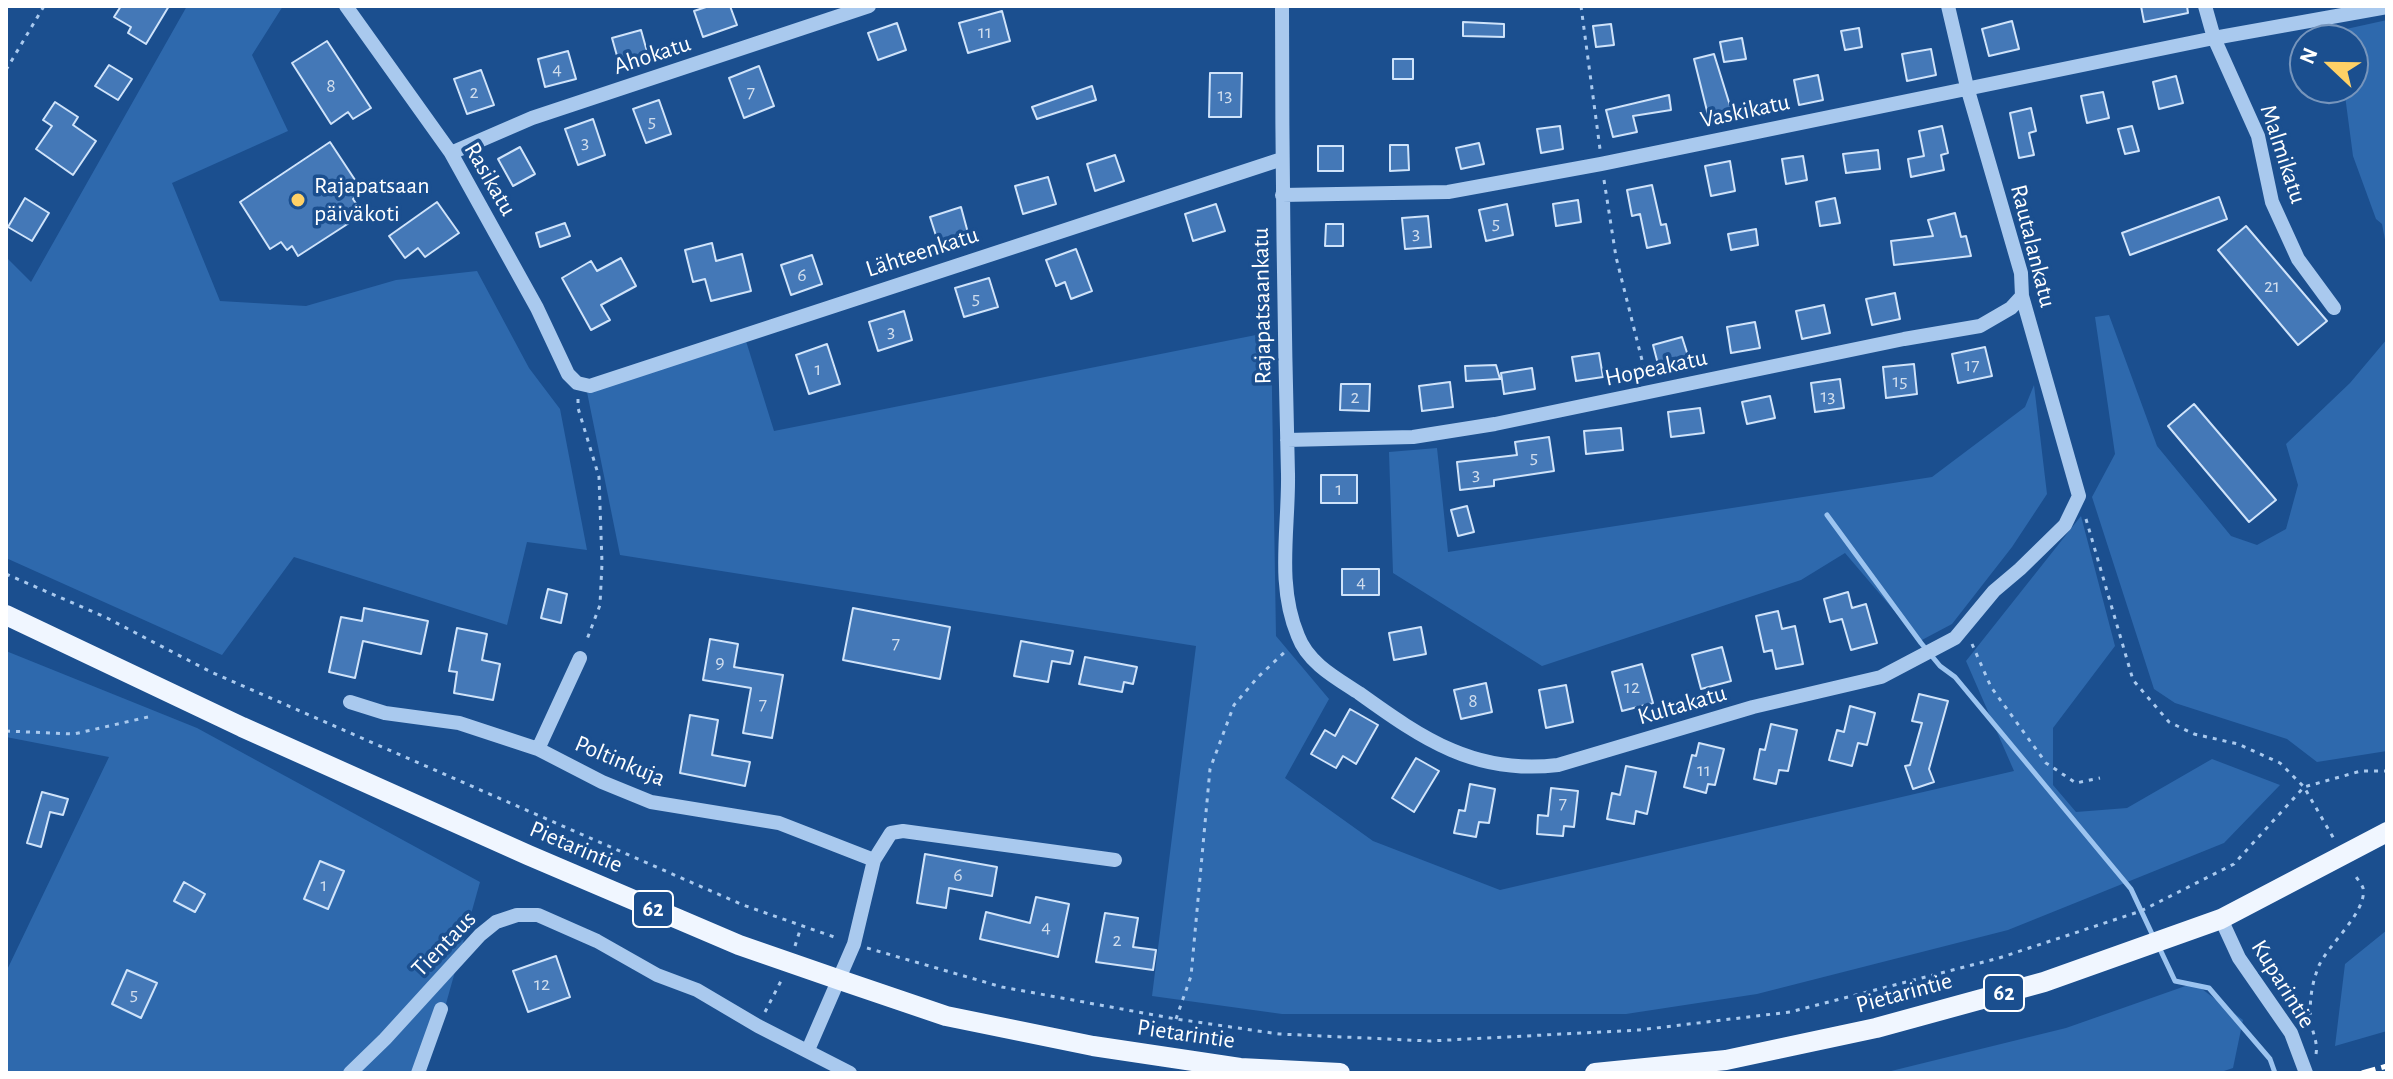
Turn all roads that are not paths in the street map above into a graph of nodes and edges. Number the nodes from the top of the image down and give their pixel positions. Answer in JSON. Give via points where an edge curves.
{"nodes":[{"id":1,"x":346,"y":6,"type":"edge"},
{"id":2,"x":869,"y":6,"type":"edge"},
{"id":3,"x":1282,"y":6,"type":"edge"},
{"id":4,"x":1948,"y":6,"type":"edge"},
{"id":5,"x":2205,"y":6,"type":"edge"},
{"id":6,"x":2387,"y":7,"type":"edge"},
{"id":7,"x":2214,"y":38,"type":"junction"},
{"id":8,"x":1967,"y":87,"type":"junction"},
{"id":9,"x":451,"y":153,"type":"junction"},
{"id":10,"x":1282,"y":159,"type":"junction"},
{"id":11,"x":1282,"y":195,"type":"junction"},
{"id":12,"x":2022,"y":296,"type":"junction"},
{"id":13,"x":2334,"y":308,"type":"dead end"},
{"id":14,"x":577,"y":383,"type":"joint"},
{"id":15,"x":1287,"y":440,"type":"junction"},
{"id":16,"x":2079,"y":496,"type":"joint"},
{"id":17,"x":1287,"y":604,"type":"joint"},
{"id":18,"x":6,"y":615,"type":"edge"},
{"id":19,"x":580,"y":658,"type":"road end"},
{"id":20,"x":350,"y":702,"type":"dead end"},
{"id":21,"x":538,"y":749,"type":"junction"},
{"id":22,"x":2387,"y":832,"type":"edge"},
{"id":23,"x":874,"y":860,"type":"junction"},
{"id":24,"x":1115,"y":860,"type":"dead end"},
{"id":25,"x":2221,"y":919,"type":"junction"},
{"id":26,"x":840,"y":980,"type":"junction"},
{"id":27,"x":441,"y":1009,"type":"dead end"},
{"id":28,"x":808,"y":1050,"type":"junction"},
{"id":29,"x":2306,"y":1072,"type":"edge"},
{"id":30,"x":350,"y":1073,"type":"edge"},
{"id":31,"x":418,"y":1073,"type":"edge"},
{"id":32,"x":850,"y":1073,"type":"edge"},
{"id":33,"x":1340,"y":1073,"type":"edge"},
{"id":34,"x":1595,"y":1073,"type":"edge"}],
"edges":[{"from":1,"to":9,"type":"street","name":"Rasikatu"},
{"from":2,"to":9,"type":"street","name":"Ahokatu","via":[[532,118]]},
{"from":3,"to":10,"type":"street","name":"Rajapatsaankatu"},
{"from":4,"to":8,"type":"street","name":"Rautalankatu"},
{"from":5,"to":7,"type":"street","name":"Malmikatu"},
{"from":6,"to":7,"type":"street","name":"Vaskikatu"},
{"from":7,"to":8,"type":"street","name":"Vaskikatu"},
{"from":7,"to":13,"type":"street","name":"Malmikatu","via":[[2258,136],[2272,202],[2298,259]]},
{"from":8,"to":11,"type":"street","name":"Vaskikatu","via":[[1448,192]]},
{"from":8,"to":12,"type":"street","name":"Rautalankatu","via":[[2021,273]]},
{"from":9,"to":14,"type":"street","name":"Rasikatu"},
{"from":10,"to":11,"type":"street","name":"Rajapatsaankatu"},
{"from":10,"to":14,"type":"street","name":"Lähteenkatu","via":[[590,386]]},
{"from":11,"to":15,"type":"street","name":"Rajapatsaankatu"},
{"from":12,"to":15,"type":"street","name":"Hopeakatu","via":[[1980,326],[1495,424],[1413,437]]},
{"from":12,"to":16,"type":"street","name":"Rautalankatu"},
{"from":15,"to":17,"type":"street","name":"Rajapatsaankatu"},
{"from":16,"to":17,"type":"street","name":"Kultakatu","via":[[2065,525],[1994,591],[1955,638],[1881,677],[1753,707],[1558,765],[1530,768],[1472,759],[1406,728],[1326,671],[1299,639]]},
{"from":18,"to":26,"type":"main road","name":"Pietarintie","number":"62","via":[[528,855],[739,945]]},
{"from":19,"to":21,"type":"street"},
{"from":20,"to":21,"type":"street","name":"Poltinkuja","via":[[385,713],[459,723]]},
{"from":21,"to":23,"type":"street","name":"Poltinkuja","via":[[651,802],[779,823]]},
{"from":22,"to":25,"type":"main road","name":"Pietarintie","number":"62"},
{"from":23,"to":24,"type":"street","via":[[891,833],[903,831]]},
{"from":23,"to":26,"type":"street"},
{"from":25,"to":29,"type":"street","name":"Kuparintie","via":[[2239,958],[2291,1033]]},
{"from":25,"to":34,"type":"main road","name":"Pietarintie","number":"62","via":[[2044,982],[1876,1028],[1726,1060]]},
{"from":26,"to":28,"type":"street"},
{"from":26,"to":33,"type":"main road","name":"Pietarintie","number":"62","via":[[946,1016],[1093,1046],[1240,1068]]},
{"from":27,"to":31,"type":"street"},
{"from":28,"to":30,"type":"street","name":"Tientaus","via":[[597,941],[538,915],[517,915],[480,935]]},
{"from":28,"to":32,"type":"street","name":"Tientaus"}]}
